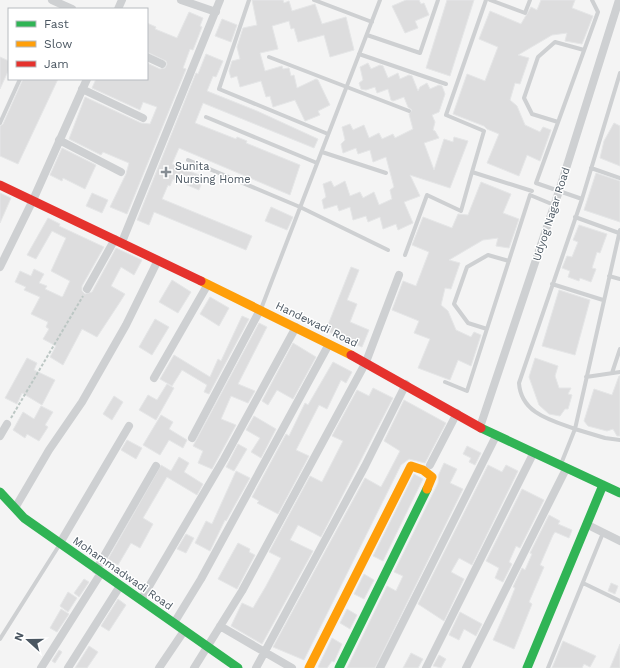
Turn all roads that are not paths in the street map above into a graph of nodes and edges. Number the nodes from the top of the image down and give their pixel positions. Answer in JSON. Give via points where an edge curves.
{"nodes":[{"id":1,"x":52,"y":0,"type":"edge"},
{"id":2,"x":182,"y":0,"type":"edge"},
{"id":3,"x":220,"y":0,"type":"edge"},
{"id":4,"x":249,"y":0,"type":"edge"},
{"id":5,"x":314,"y":0,"type":"edge"},
{"id":6,"x":380,"y":0,"type":"edge"},
{"id":7,"x":438,"y":0,"type":"edge"},
{"id":8,"x":486,"y":0,"type":"edge"},
{"id":9,"x":490,"y":0,"type":"edge"},
{"id":10,"x":530,"y":0,"type":"edge"},
{"id":11,"x":592,"y":0,"type":"edge"},
{"id":12,"x":619,"y":0,"type":"edge"},
{"id":13,"x":70,"y":8,"type":"edge"},
{"id":14,"x":216,"y":12,"type":"junction"},
{"id":15,"x":372,"y":22,"type":"junction"},
{"id":16,"x":367,"y":35,"type":"junction"},
{"id":17,"x":584,"y":50,"type":"junction"},
{"id":18,"x":359,"y":54,"type":"junction"},
{"id":19,"x":148,"y":57,"type":"edge"},
{"id":20,"x":269,"y":57,"type":"dead end"},
{"id":21,"x":162,"y":64,"type":"dead end"},
{"id":22,"x":620,"y":73,"type":"edge"},
{"id":23,"x":20,"y":80,"type":"edge"},
{"id":24,"x":86,"y":80,"type":"edge"},
{"id":25,"x":446,"y":84,"type":"dead end"},
{"id":26,"x":346,"y":88,"type":"junction"},
{"id":27,"x":82,"y":89,"type":"junction"},
{"id":28,"x":409,"y":111,"type":"dead end"},
{"id":29,"x":206,"y":117,"type":"dead end"},
{"id":30,"x":143,"y":118,"type":"dead end"},
{"id":31,"x":558,"y":122,"type":"junction"},
{"id":32,"x":0,"y":123,"type":"edge"},
{"id":33,"x":328,"y":134,"type":"junction"},
{"id":34,"x":59,"y":140,"type":"junction"},
{"id":35,"x":322,"y":152,"type":"junction"},
{"id":36,"x":188,"y":160,"type":"dead end"},
{"id":37,"x":317,"y":162,"type":"junction"},
{"id":38,"x":591,"y":168,"type":"junction"},
{"id":39,"x":121,"y":172,"type":"dead end"},
{"id":40,"x":472,"y":172,"type":"junction"},
{"id":41,"x":386,"y":173,"type":"dead end"},
{"id":42,"x":620,"y":178,"type":"edge"},
{"id":43,"x":536,"y":183,"type":"junction"},
{"id":44,"x":1,"y":188,"type":"edge"},
{"id":45,"x":559,"y":191,"type":"junction"},
{"id":46,"x":531,"y":193,"type":"junction"},
{"id":47,"x":582,"y":199,"type":"junction"},
{"id":48,"x":33,"y":200,"type":"junction"},
{"id":49,"x":554,"y":205,"type":"junction"},
{"id":50,"x":300,"y":207,"type":"junction"},
{"id":51,"x":574,"y":217,"type":"junction"},
{"id":52,"x":620,"y":231,"type":"edge"},
{"id":53,"x":119,"y":240,"type":"junction"},
{"id":54,"x":388,"y":250,"type":"dead end"},
{"id":55,"x":405,"y":255,"type":"dead end"},
{"id":56,"x":158,"y":260,"type":"junction"},
{"id":57,"x":509,"y":261,"type":"junction"},
{"id":58,"x":0,"y":267,"type":"edge"},
{"id":59,"x":399,"y":275,"type":"dead end"},
{"id":60,"x":609,"y":276,"type":"junction"},
{"id":61,"x":620,"y":279,"type":"edge"},
{"id":62,"x":208,"y":284,"type":"junction"},
{"id":63,"x":552,"y":284,"type":"junction"},
{"id":64,"x":87,"y":289,"type":"road end"},
{"id":65,"x":603,"y":300,"type":"junction"},
{"id":66,"x":260,"y":310,"type":"junction"},
{"id":67,"x":296,"y":327,"type":"junction"},
{"id":68,"x":487,"y":329,"type":"junction"},
{"id":69,"x":330,"y":344,"type":"junction"},
{"id":70,"x":620,"y":349,"type":"edge"},
{"id":71,"x":366,"y":362,"type":"junction"},
{"id":72,"x":620,"y":372,"type":"edge"},
{"id":73,"x":612,"y":373,"type":"junction"},
{"id":74,"x":586,"y":377,"type":"junction"},
{"id":75,"x":154,"y":378,"type":"dead end"},
{"id":76,"x":445,"y":382,"type":"dead end"},
{"id":77,"x":406,"y":384,"type":"junction"},
{"id":78,"x":457,"y":413,"type":"junction"},
{"id":79,"x":7,"y":424,"type":"road end"},
{"id":80,"x":129,"y":426,"type":"dead end"},
{"id":81,"x":480,"y":427,"type":"junction"},
{"id":82,"x":575,"y":429,"type":"junction"},
{"id":83,"x":0,"y":436,"type":"edge"},
{"id":84,"x":496,"y":436,"type":"junction"},
{"id":85,"x":192,"y":438,"type":"dead end"},
{"id":86,"x":620,"y":440,"type":"edge"},
{"id":87,"x":533,"y":454,"type":"junction"},
{"id":88,"x":430,"y":465,"type":"dead end"},
{"id":89,"x":156,"y":466,"type":"dead end"},
{"id":90,"x":563,"y":467,"type":"junction"},
{"id":91,"x":603,"y":485,"type":"junction"},
{"id":92,"x":0,"y":492,"type":"edge"},
{"id":93,"x":620,"y":492,"type":"edge"},
{"id":94,"x":15,"y":508,"type":"junction"},
{"id":95,"x":588,"y":525,"type":"junction"},
{"id":96,"x":603,"y":532,"type":"junction"},
{"id":97,"x":620,"y":541,"type":"edge"},
{"id":98,"x":60,"y":543,"type":"junction"},
{"id":99,"x":99,"y":571,"type":"junction"},
{"id":100,"x":583,"y":583,"type":"junction"},
{"id":101,"x":120,"y":586,"type":"junction"},
{"id":102,"x":141,"y":600,"type":"junction"},
{"id":103,"x":620,"y":601,"type":"edge"},
{"id":104,"x":174,"y":623,"type":"junction"},
{"id":105,"x":220,"y":626,"type":"junction"},
{"id":106,"x":184,"y":630,"type":"junction"},
{"id":107,"x":0,"y":640,"type":"edge"},
{"id":108,"x":207,"y":646,"type":"junction"},
{"id":109,"x":264,"y":653,"type":"junction"},
{"id":110,"x":226,"y":665,"type":"edge"},
{"id":111,"x":41,"y":668,"type":"edge"},
{"id":112,"x":68,"y":668,"type":"edge"},
{"id":113,"x":159,"y":668,"type":"edge"},
{"id":114,"x":194,"y":668,"type":"edge"},
{"id":115,"x":238,"y":668,"type":"edge"},
{"id":116,"x":256,"y":668,"type":"edge"},
{"id":117,"x":292,"y":668,"type":"edge"},
{"id":118,"x":309,"y":668,"type":"edge"},
{"id":119,"x":339,"y":668,"type":"edge"},
{"id":120,"x":380,"y":668,"type":"edge"},
{"id":121,"x":426,"y":668,"type":"edge"},
{"id":122,"x":466,"y":668,"type":"edge"},
{"id":123,"x":527,"y":668,"type":"edge"},
{"id":124,"x":548,"y":668,"type":"edge"}],
"edges":[{"from":1,"to":13,"type":"street"},
{"from":2,"to":14,"type":"street"},
{"from":3,"to":14,"type":"street"},
{"from":4,"to":33,"type":"lane","via":[[219,89]]},
{"from":5,"to":15,"type":"lane"},
{"from":6,"to":15,"type":"lane"},
{"from":7,"to":16,"type":"lane","via":[[420,53]]},
{"from":8,"to":40,"type":"lane","via":[[446,114],[484,131]]},
{"from":9,"to":10,"type":"lane","via":[[526,13]]},
{"from":11,"to":17,"type":"lane","via":[[598,12]]},
{"from":12,"to":45,"type":"street","name":"Udyog Nagar Road"},
{"from":14,"to":53,"type":"street"},
{"from":15,"to":16,"type":"lane"},
{"from":16,"to":18,"type":"lane"},
{"from":17,"to":31,"type":"lane"},
{"from":17,"to":31,"type":"lane","via":[[555,42],[538,57],[524,98],[532,114]]},
{"from":18,"to":25,"type":"lane"},
{"from":18,"to":26,"type":"lane"},
{"from":19,"to":21,"type":"street"},
{"from":20,"to":26,"type":"lane"},
{"from":22,"to":38,"type":"lane"},
{"from":23,"to":32,"type":"lane"},
{"from":24,"to":27,"type":"street"},
{"from":26,"to":28,"type":"lane"},
{"from":26,"to":33,"type":"lane"},
{"from":27,"to":30,"type":"street"},
{"from":27,"to":34,"type":"street"},
{"from":29,"to":37,"type":"lane"},
{"from":31,"to":43,"type":"lane"},
{"from":33,"to":35,"type":"lane"},
{"from":34,"to":39,"type":"street"},
{"from":34,"to":48,"type":"street"},
{"from":35,"to":37,"type":"lane"},
{"from":35,"to":41,"type":"lane"},
{"from":36,"to":50,"type":"lane"},
{"from":37,"to":50,"type":"lane"},
{"from":38,"to":42,"type":"lane"},
{"from":38,"to":47,"type":"lane"},
{"from":40,"to":46,"type":"lane"},
{"from":40,"to":55,"type":"lane","via":[[461,211],[427,195]]},
{"from":43,"to":45,"type":"lane"},
{"from":43,"to":46,"type":"lane"},
{"from":44,"to":48,"type":"main road","name":"Handewadi Road"},
{"from":45,"to":47,"type":"lane"},
{"from":45,"to":49,"type":"street","name":"Udyog Nagar Road"},
{"from":46,"to":49,"type":"lane"},
{"from":46,"to":57,"type":"lane"},
{"from":47,"to":51,"type":"lane"},
{"from":48,"to":53,"type":"main road","name":"Handewadi Road"},
{"from":48,"to":58,"type":"street"},
{"from":49,"to":81,"type":"street","name":"Udyog Nagar Road"},
{"from":50,"to":54,"type":"lane"},
{"from":50,"to":66,"type":"lane"},
{"from":51,"to":52,"type":"lane"},
{"from":51,"to":63,"type":"lane"},
{"from":52,"to":60,"type":"lane"},
{"from":53,"to":56,"type":"main road","name":"Handewadi Road"},
{"from":53,"to":64,"type":"street"},
{"from":56,"to":62,"type":"main road","name":"Handewadi Road"},
{"from":56,"to":94,"type":"street","via":[[126,325],[86,396],[49,450]]},
{"from":57,"to":68,"type":"lane"},
{"from":57,"to":68,"type":"lane","via":[[488,254],[466,267],[454,304],[468,323]]},
{"from":59,"to":71,"type":"street"},
{"from":60,"to":61,"type":"lane"},
{"from":60,"to":65,"type":"lane"},
{"from":62,"to":66,"type":"main road","name":"Handewadi Road"},
{"from":62,"to":75,"type":"street"},
{"from":63,"to":65,"type":"lane"},
{"from":63,"to":82,"type":"lane","via":[[519,383],[520,392],[524,402],[535,412]]},
{"from":65,"to":74,"type":"lane"},
{"from":66,"to":67,"type":"main road","name":"Handewadi Road"},
{"from":66,"to":85,"type":"street"},
{"from":67,"to":69,"type":"main road","name":"Handewadi Road"},
{"from":67,"to":102,"type":"street","via":[[224,459]]},
{"from":68,"to":76,"type":"lane","via":[[467,391]]},
{"from":69,"to":71,"type":"main road","name":"Handewadi Road"},
{"from":69,"to":104,"type":"street"},
{"from":70,"to":73,"type":"lane"},
{"from":71,"to":77,"type":"main road","name":"Handewadi Road"},
{"from":71,"to":105,"type":"street","via":[[242,591]]},
{"from":72,"to":73,"type":"lane"},
{"from":73,"to":74,"type":"lane"},
{"from":74,"to":82,"type":"lane"},
{"from":77,"to":78,"type":"main road","name":"Handewadi Road"},
{"from":77,"to":109,"type":"street"},
{"from":78,"to":81,"type":"main road","name":"Handewadi Road"},
{"from":78,"to":88,"type":"street"},
{"from":79,"to":83,"type":"street"},
{"from":80,"to":98,"type":"street"},
{"from":81,"to":84,"type":"main road","name":"Handewadi Road"},
{"from":82,"to":86,"type":"lane"},
{"from":82,"to":90,"type":"lane"},
{"from":84,"to":87,"type":"main road","name":"Handewadi Road"},
{"from":84,"to":120,"type":"street"},
{"from":87,"to":90,"type":"main road","name":"Handewadi Road"},
{"from":87,"to":121,"type":"street"},
{"from":89,"to":99,"type":"street"},
{"from":90,"to":91,"type":"main road","name":"Handewadi Road"},
{"from":90,"to":122,"type":"street"},
{"from":91,"to":93,"type":"main road","name":"Handewadi Road"},
{"from":91,"to":95,"type":"main road"},
{"from":92,"to":94,"type":"main road","name":"Mohammadwadi Road"},
{"from":94,"to":98,"type":"main road","name":"Mohammadwadi Road","via":[[24,518]]},
{"from":95,"to":96,"type":"street"},
{"from":95,"to":123,"type":"main road"},
{"from":96,"to":97,"type":"street"},
{"from":96,"to":100,"type":"lane"},
{"from":98,"to":99,"type":"main road","name":"Mohammadwadi Road"},
{"from":98,"to":107,"type":"lane"},
{"from":99,"to":101,"type":"main road","name":"Mohammadwadi Road"},
{"from":99,"to":111,"type":"street"},
{"from":100,"to":103,"type":"lane"},
{"from":100,"to":124,"type":"lane"},
{"from":101,"to":102,"type":"main road","name":"Mohammadwadi Road"},
{"from":101,"to":112,"type":"street"},
{"from":102,"to":104,"type":"main road","name":"Mohammadwadi Road"},
{"from":104,"to":106,"type":"main road","name":"Mohammadwadi Road"},
{"from":105,"to":108,"type":"street"},
{"from":105,"to":109,"type":"street"},
{"from":106,"to":108,"type":"main road","name":"Mohammadwadi Road"},
{"from":106,"to":113,"type":"street"},
{"from":108,"to":110,"type":"main road","name":"Mohammadwadi Road"},
{"from":108,"to":114,"type":"street"},
{"from":109,"to":116,"type":"street"},
{"from":109,"to":117,"type":"street"},
{"from":110,"to":115,"type":"main road","name":"Mohammadwadi Road"},
{"from":118,"to":119,"type":"main road","via":[[408,469],[414,466],[430,474],[431,480]]}]}
